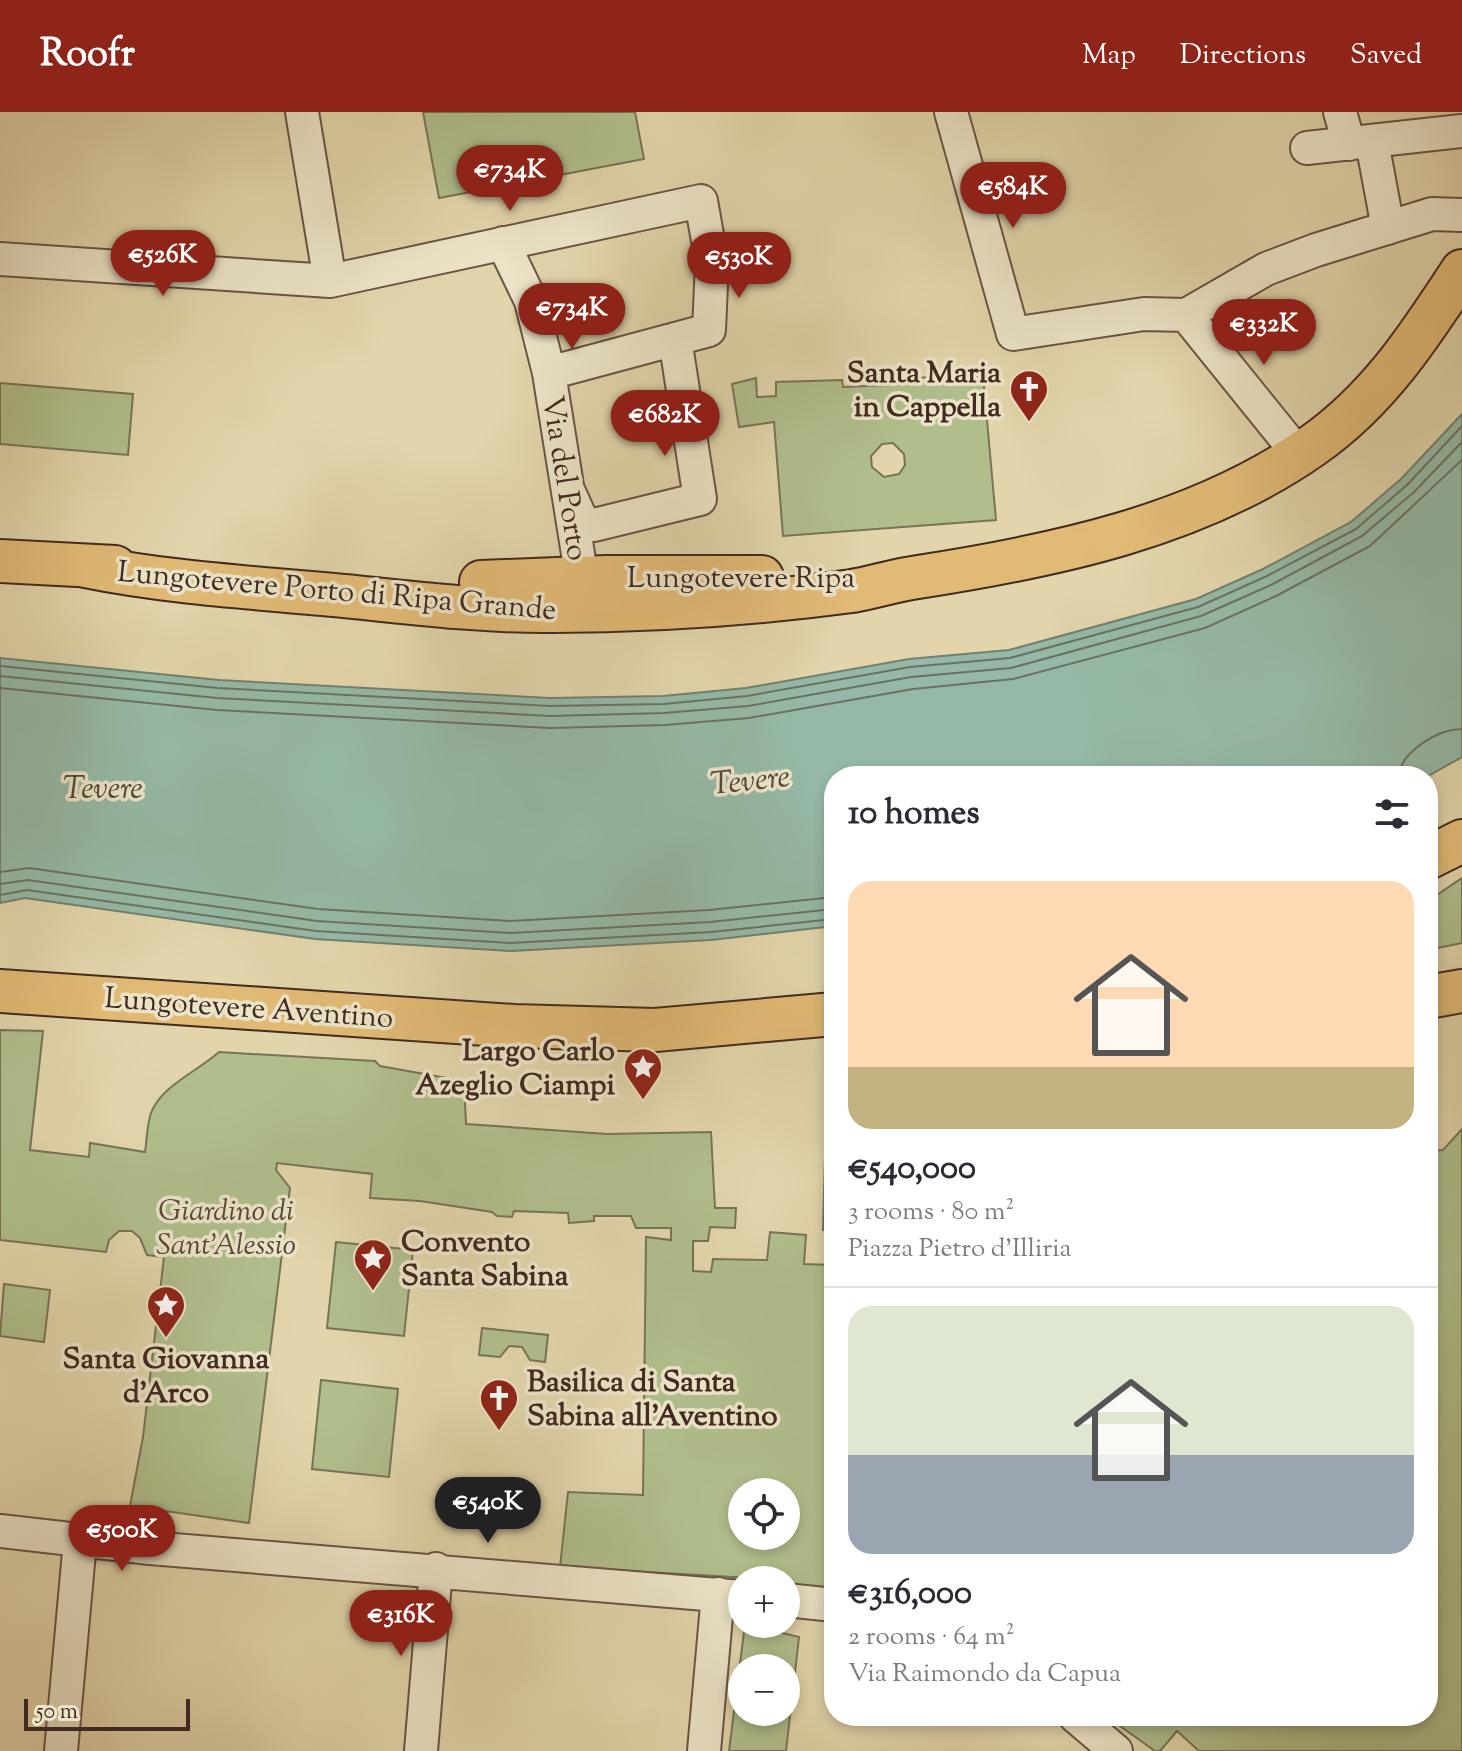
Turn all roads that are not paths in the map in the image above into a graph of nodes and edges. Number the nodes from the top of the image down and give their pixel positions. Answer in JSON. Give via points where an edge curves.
{"nodes":[{"id":1,"x":302,"y":112,"type":"edge"},
{"id":2,"x":951,"y":112,"type":"edge"},
{"id":3,"x":1340,"y":112,"type":"edge"},
{"id":4,"x":1462,"y":131,"type":"edge"},
{"id":5,"x":1360,"y":143,"type":"junction"},
{"id":6,"x":1307,"y":148,"type":"dead end"},
{"id":7,"x":1462,"y":215,"type":"edge"},
{"id":8,"x":1388,"y":228,"type":"junction"},
{"id":9,"x":503,"y":243,"type":"junction"},
{"id":10,"x":0,"y":259,"type":"edge"},
{"id":11,"x":1462,"y":271,"type":"edge"},
{"id":12,"x":330,"y":281,"type":"junction"},
{"id":13,"x":1186,"y":315,"type":"junction"},
{"id":14,"x":675,"y":339,"type":"junction"},
{"id":15,"x":549,"y":373,"type":"junction"},
{"id":16,"x":1299,"y":455,"type":"junction"},
{"id":17,"x":564,"y":482,"type":"junction"},
{"id":18,"x":0,"y":561,"type":"edge"},
{"id":19,"x":586,"y":594,"type":"junction"},
{"id":20,"x":1462,"y":841,"type":"edge"},
{"id":21,"x":1438,"y":853,"type":"edge"},
{"id":22,"x":0,"y":991,"type":"edge"},
{"id":23,"x":1462,"y":991,"type":"edge"},
{"id":24,"x":1438,"y":995,"type":"edge"},
{"id":25,"x":824,"y":1015,"type":"edge"},
{"id":26,"x":0,"y":1531,"type":"edge"},
{"id":27,"x":80,"y":1541,"type":"junction"},
{"id":28,"x":436,"y":1569,"type":"junction"},
{"id":29,"x":728,"y":1595,"type":"edge"},
{"id":30,"x":800,"y":1601,"type":"edge"},
{"id":31,"x":824,"y":1604,"type":"edge"},
{"id":32,"x":728,"y":1607,"type":"edge"},
{"id":33,"x":1087,"y":1726,"type":"edge"},
{"id":34,"x":61,"y":1751,"type":"edge"},
{"id":35,"x":421,"y":1751,"type":"edge"},
{"id":36,"x":704,"y":1751,"type":"edge"},
{"id":37,"x":1116,"y":1751,"type":"edge"}],
"edges":[{"from":1,"to":12,"type":"street"},
{"from":2,"to":13,"type":"street","via":[[1013,334],[1144,314]]},
{"from":3,"to":5,"type":"street"},
{"from":4,"to":5,"type":"street"},
{"from":5,"to":6,"type":"street"},
{"from":5,"to":8,"type":"street"},
{"from":7,"to":8,"type":"street","via":[[1432,214]]},
{"from":8,"to":13,"type":"street","via":[[1266,269]]},
{"from":9,"to":12,"type":"street"},
{"from":9,"to":14,"type":"street","via":[[701,201],[712,263],[709,330]]},
{"from":9,"to":15,"type":"street","name":"Via del Porto","via":[[531,301]]},
{"from":10,"to":12,"type":"street"},
{"from":11,"to":16,"type":"main road","name":"Lungotevere Ripa","via":[[1383,383],[1343,423]]},
{"from":13,"to":16,"type":"street"},
{"from":14,"to":15,"type":"street"},
{"from":14,"to":17,"type":"street","via":[[700,499],[587,524]]},
{"from":15,"to":17,"type":"street","name":"Via del Porto"},
{"from":16,"to":19,"type":"main road","name":"Lungotevere Ripa","via":[[1243,486],[1094,543],[1040,556],[854,590],[703,606]]},
{"from":17,"to":19,"type":"street","name":"Via del Porto"},
{"from":18,"to":19,"type":"main road","name":"Lungotevere Porto di Ripa Grande","via":[[461,607]]},
{"from":20,"to":21,"type":"main road"},
{"from":22,"to":25,"type":"main road","name":"Lungotevere Aventino","via":[[514,1026],[655,1030]]},
{"from":23,"to":24,"type":"main road"},
{"from":26,"to":27,"type":"street"},
{"from":27,"to":28,"type":"street"},
{"from":27,"to":34,"type":"street"},
{"from":28,"to":29,"type":"street"},
{"from":28,"to":35,"type":"street"},
{"from":30,"to":31,"type":"street"},
{"from":32,"to":36,"type":"street"},
{"from":33,"to":37,"type":"street"}]}
